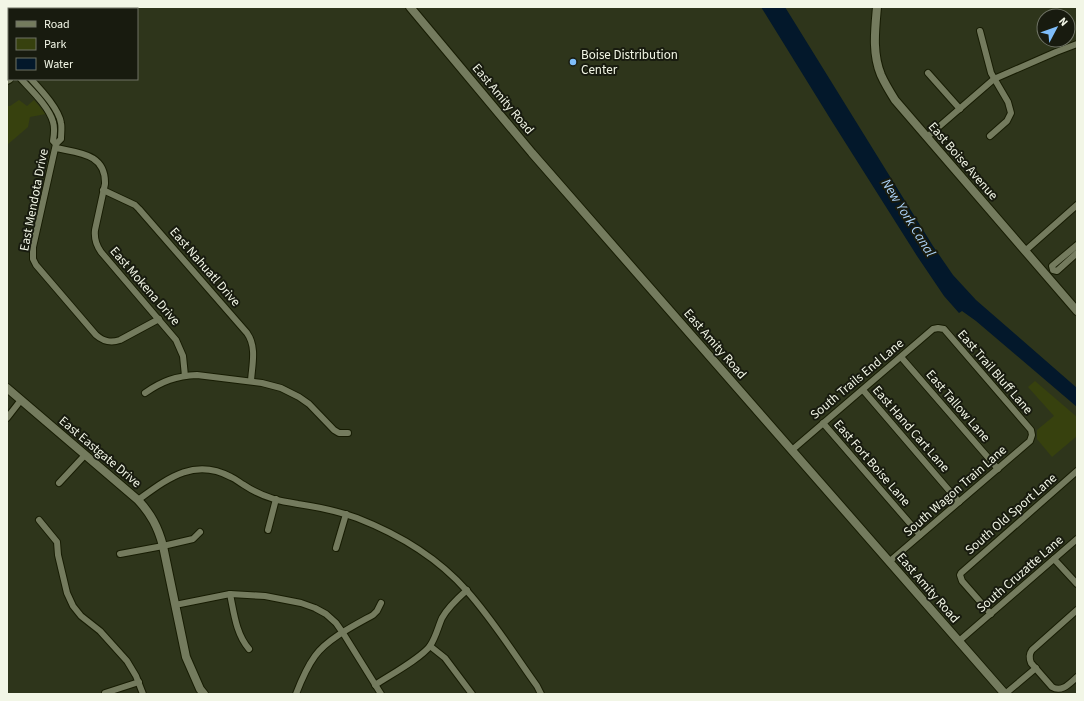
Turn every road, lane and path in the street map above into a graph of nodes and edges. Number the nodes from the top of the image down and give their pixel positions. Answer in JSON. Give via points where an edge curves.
{"nodes":[{"id":1,"x":410,"y":7,"type":"edge"},
{"id":2,"x":877,"y":7,"type":"edge"},
{"id":3,"x":980,"y":31,"type":"dead end"},
{"id":4,"x":1077,"y":44,"type":"edge"},
{"id":5,"x":928,"y":73,"type":"dead end"},
{"id":6,"x":994,"y":79,"type":"junction"},
{"id":7,"x":22,"y":80,"type":"edge"},
{"id":8,"x":32,"y":80,"type":"edge"},
{"id":9,"x":960,"y":109,"type":"junction"},
{"id":10,"x":990,"y":136,"type":"dead end"},
{"id":11,"x":927,"y":137,"type":"junction"},
{"id":12,"x":56,"y":146,"type":"junction"},
{"id":13,"x":104,"y":190,"type":"junction"},
{"id":14,"x":1077,"y":205,"type":"edge"},
{"id":15,"x":1076,"y":244,"type":"edge"},
{"id":16,"x":1025,"y":251,"type":"junction"},
{"id":17,"x":1077,"y":253,"type":"edge"},
{"id":18,"x":1049,"y":273,"type":"junction"},
{"id":19,"x":1077,"y":311,"type":"edge"},
{"id":20,"x":159,"y":319,"type":"junction"},
{"id":21,"x":938,"y":328,"type":"joint"},
{"id":22,"x":901,"y":357,"type":"junction"},
{"id":23,"x":185,"y":376,"type":"junction"},
{"id":24,"x":250,"y":381,"type":"junction"},
{"id":25,"x":7,"y":388,"type":"edge"},
{"id":26,"x":863,"y":390,"type":"junction"},
{"id":27,"x":145,"y":393,"type":"dead end"},
{"id":28,"x":21,"y":400,"type":"junction"},
{"id":29,"x":7,"y":418,"type":"edge"},
{"id":30,"x":823,"y":423,"type":"junction"},
{"id":31,"x":348,"y":433,"type":"dead end"},
{"id":32,"x":1032,"y":435,"type":"joint"},
{"id":33,"x":792,"y":450,"type":"junction"},
{"id":34,"x":85,"y":455,"type":"junction"},
{"id":35,"x":998,"y":469,"type":"junction"},
{"id":36,"x":1077,"y":471,"type":"edge"},
{"id":37,"x":59,"y":483,"type":"dead end"},
{"id":38,"x":138,"y":500,"type":"junction"},
{"id":39,"x":276,"y":500,"type":"junction"},
{"id":40,"x":959,"y":502,"type":"junction"},
{"id":41,"x":346,"y":514,"type":"junction"},
{"id":42,"x":39,"y":520,"type":"dead end"},
{"id":43,"x":268,"y":530,"type":"dead end"},
{"id":44,"x":200,"y":532,"type":"dead end"},
{"id":45,"x":920,"y":535,"type":"junction"},
{"id":46,"x":1077,"y":539,"type":"edge"},
{"id":47,"x":164,"y":546,"type":"junction"},
{"id":48,"x":336,"y":548,"type":"dead end"},
{"id":49,"x":120,"y":554,"type":"dead end"},
{"id":50,"x":1054,"y":559,"type":"junction"},
{"id":51,"x":890,"y":561,"type":"junction"},
{"id":52,"x":1077,"y":584,"type":"edge"},
{"id":53,"x":467,"y":590,"type":"junction"},
{"id":54,"x":230,"y":594,"type":"junction"},
{"id":55,"x":381,"y":603,"type":"dead end"},
{"id":56,"x":175,"y":605,"type":"junction"},
{"id":57,"x":1077,"y":610,"type":"edge"},
{"id":58,"x":991,"y":614,"type":"junction"},
{"id":59,"x":343,"y":633,"type":"junction"},
{"id":60,"x":959,"y":642,"type":"junction"},
{"id":61,"x":430,"y":646,"type":"junction"},
{"id":62,"x":249,"y":649,"type":"dead end"},
{"id":63,"x":1036,"y":668,"type":"junction"},
{"id":64,"x":1077,"y":677,"type":"edge"},
{"id":65,"x":139,"y":682,"type":"junction"},
{"id":66,"x":375,"y":685,"type":"junction"},
{"id":67,"x":105,"y":693,"type":"edge"},
{"id":68,"x":469,"y":693,"type":"edge"},
{"id":69,"x":144,"y":694,"type":"edge"},
{"id":70,"x":204,"y":694,"type":"edge"},
{"id":71,"x":296,"y":694,"type":"edge"},
{"id":72,"x":381,"y":694,"type":"edge"},
{"id":73,"x":541,"y":694,"type":"edge"},
{"id":74,"x":1005,"y":694,"type":"edge"}],
"edges":[{"from":1,"to":33,"type":"street","name":"East Amity Road","via":[[535,157]]},
{"from":2,"to":11,"type":"street","name":"East Boise Avenue","via":[[875,48],[881,75],[895,100]]},
{"from":3,"to":6,"type":"street"},
{"from":4,"to":6,"type":"street"},
{"from":5,"to":9,"type":"street"},
{"from":6,"to":9,"type":"street"},
{"from":6,"to":10,"type":"street","via":[[1008,102],[1011,113],[1007,121]]},
{"from":7,"to":12,"type":"street","name":"East Mendota Drive","via":[[51,117],[54,123],[53,141]]},
{"from":8,"to":12,"type":"street","name":"East Mendota Drive","via":[[50,101],[61,122],[61,138]]},
{"from":9,"to":11,"type":"street"},
{"from":11,"to":16,"type":"street","name":"East Boise Avenue"},
{"from":12,"to":13,"type":"street","name":"East Mokena Drive","via":[[94,158],[104,172]]},
{"from":12,"to":20,"type":"street","name":"East Mendota Drive","via":[[33,247],[33,259],[101,339],[108,342],[120,340]]},
{"from":13,"to":20,"type":"street","name":"East Mokena Drive","via":[[95,230],[98,248]]},
{"from":13,"to":24,"type":"street","name":"East Nahuatl Drive","via":[[135,205],[247,333],[254,349]]},
{"from":14,"to":16,"type":"street"},
{"from":15,"to":18,"type":"street","via":[[1052,266]]},
{"from":16,"to":18,"type":"street","name":"East Boise Avenue"},
{"from":17,"to":18,"type":"street","via":[[1057,271]]},
{"from":18,"to":19,"type":"street","name":"East Boise Avenue"},
{"from":20,"to":23,"type":"street","name":"East Mokena Drive","via":[[179,345]]},
{"from":21,"to":22,"type":"street","name":"South Trails End Lane","via":[[933,329]]},
{"from":21,"to":32,"type":"street","name":"East Trail Bluff Lane","via":[[944,330],[1031,430]]},
{"from":22,"to":26,"type":"street","name":"South Trails End Lane"},
{"from":22,"to":35,"type":"street","name":"East Tallow Lane"},
{"from":23,"to":24,"type":"street"},
{"from":23,"to":27,"type":"street","via":[[172,378]]},
{"from":24,"to":31,"type":"street","via":[[293,393],[314,409],[334,430]]},
{"from":25,"to":28,"type":"street","name":"East Eastgate Drive"},
{"from":26,"to":30,"type":"street","name":"South Trails End Lane"},
{"from":26,"to":40,"type":"street","name":"East Hand Cart Lane"},
{"from":28,"to":29,"type":"street"},
{"from":28,"to":34,"type":"street","name":"East Eastgate Drive"},
{"from":30,"to":33,"type":"street","name":"South Trails End Lane"},
{"from":30,"to":45,"type":"street","name":"East Fort Boise Lane"},
{"from":32,"to":35,"type":"street","name":"South Wagon Train Lane","via":[[1030,441]]},
{"from":33,"to":51,"type":"street","name":"East Amity Road"},
{"from":34,"to":37,"type":"street"},
{"from":34,"to":38,"type":"street","name":"East Eastgate Drive"},
{"from":35,"to":40,"type":"street","name":"South Wagon Train Lane"},
{"from":36,"to":58,"type":"street","name":"South Old Sport Lane","via":[[963,570],[960,575],[962,581]]},
{"from":38,"to":39,"type":"street","via":[[175,475],[194,470],[221,472],[253,491]]},
{"from":38,"to":47,"type":"street","name":"East Eastgate Drive","via":[[153,519]]},
{"from":39,"to":41,"type":"street"},
{"from":39,"to":43,"type":"street"},
{"from":40,"to":45,"type":"street","name":"South Wagon Train Lane"},
{"from":41,"to":48,"type":"street"},
{"from":41,"to":53,"type":"street","via":[[389,532],[419,549],[442,566]]},
{"from":42,"to":65,"type":"street","via":[[57,542],[67,593],[73,606],[104,635],[130,666]]},
{"from":44,"to":47,"type":"street","via":[[193,538]]},
{"from":45,"to":51,"type":"street","name":"South Wagon Train Lane"},
{"from":46,"to":50,"type":"street","name":"South Cruzatte Lane"},
{"from":47,"to":49,"type":"street"},
{"from":47,"to":56,"type":"street","name":"East Eastgate Drive"},
{"from":50,"to":52,"type":"street"},
{"from":50,"to":58,"type":"street","name":"South Cruzatte Lane"},
{"from":51,"to":60,"type":"street","name":"East Amity Road"},
{"from":53,"to":61,"type":"street","via":[[442,617]]},
{"from":53,"to":73,"type":"street"},
{"from":54,"to":56,"type":"street"},
{"from":54,"to":59,"type":"street","via":[[265,596],[301,603],[326,614]]},
{"from":54,"to":62,"type":"street","via":[[240,635]]},
{"from":55,"to":59,"type":"street","via":[[373,615]]},
{"from":56,"to":70,"type":"street","name":"East Eastgate Drive","via":[[186,657]]},
{"from":57,"to":63,"type":"street","via":[[1032,650],[1029,655],[1031,663]]},
{"from":58,"to":60,"type":"street","name":"South Cruzatte Lane"},
{"from":59,"to":66,"type":"street"},
{"from":59,"to":71,"type":"street","via":[[316,654]]},
{"from":60,"to":74,"type":"street","name":"East Amity Road"},
{"from":61,"to":66,"type":"street","via":[[420,656]]},
{"from":61,"to":68,"type":"street","via":[[445,658]]},
{"from":63,"to":64,"type":"street","via":[[1052,687],[1060,690]]},
{"from":63,"to":74,"type":"street"},
{"from":65,"to":67,"type":"street"},
{"from":65,"to":69,"type":"street"},
{"from":66,"to":72,"type":"street"}]}
